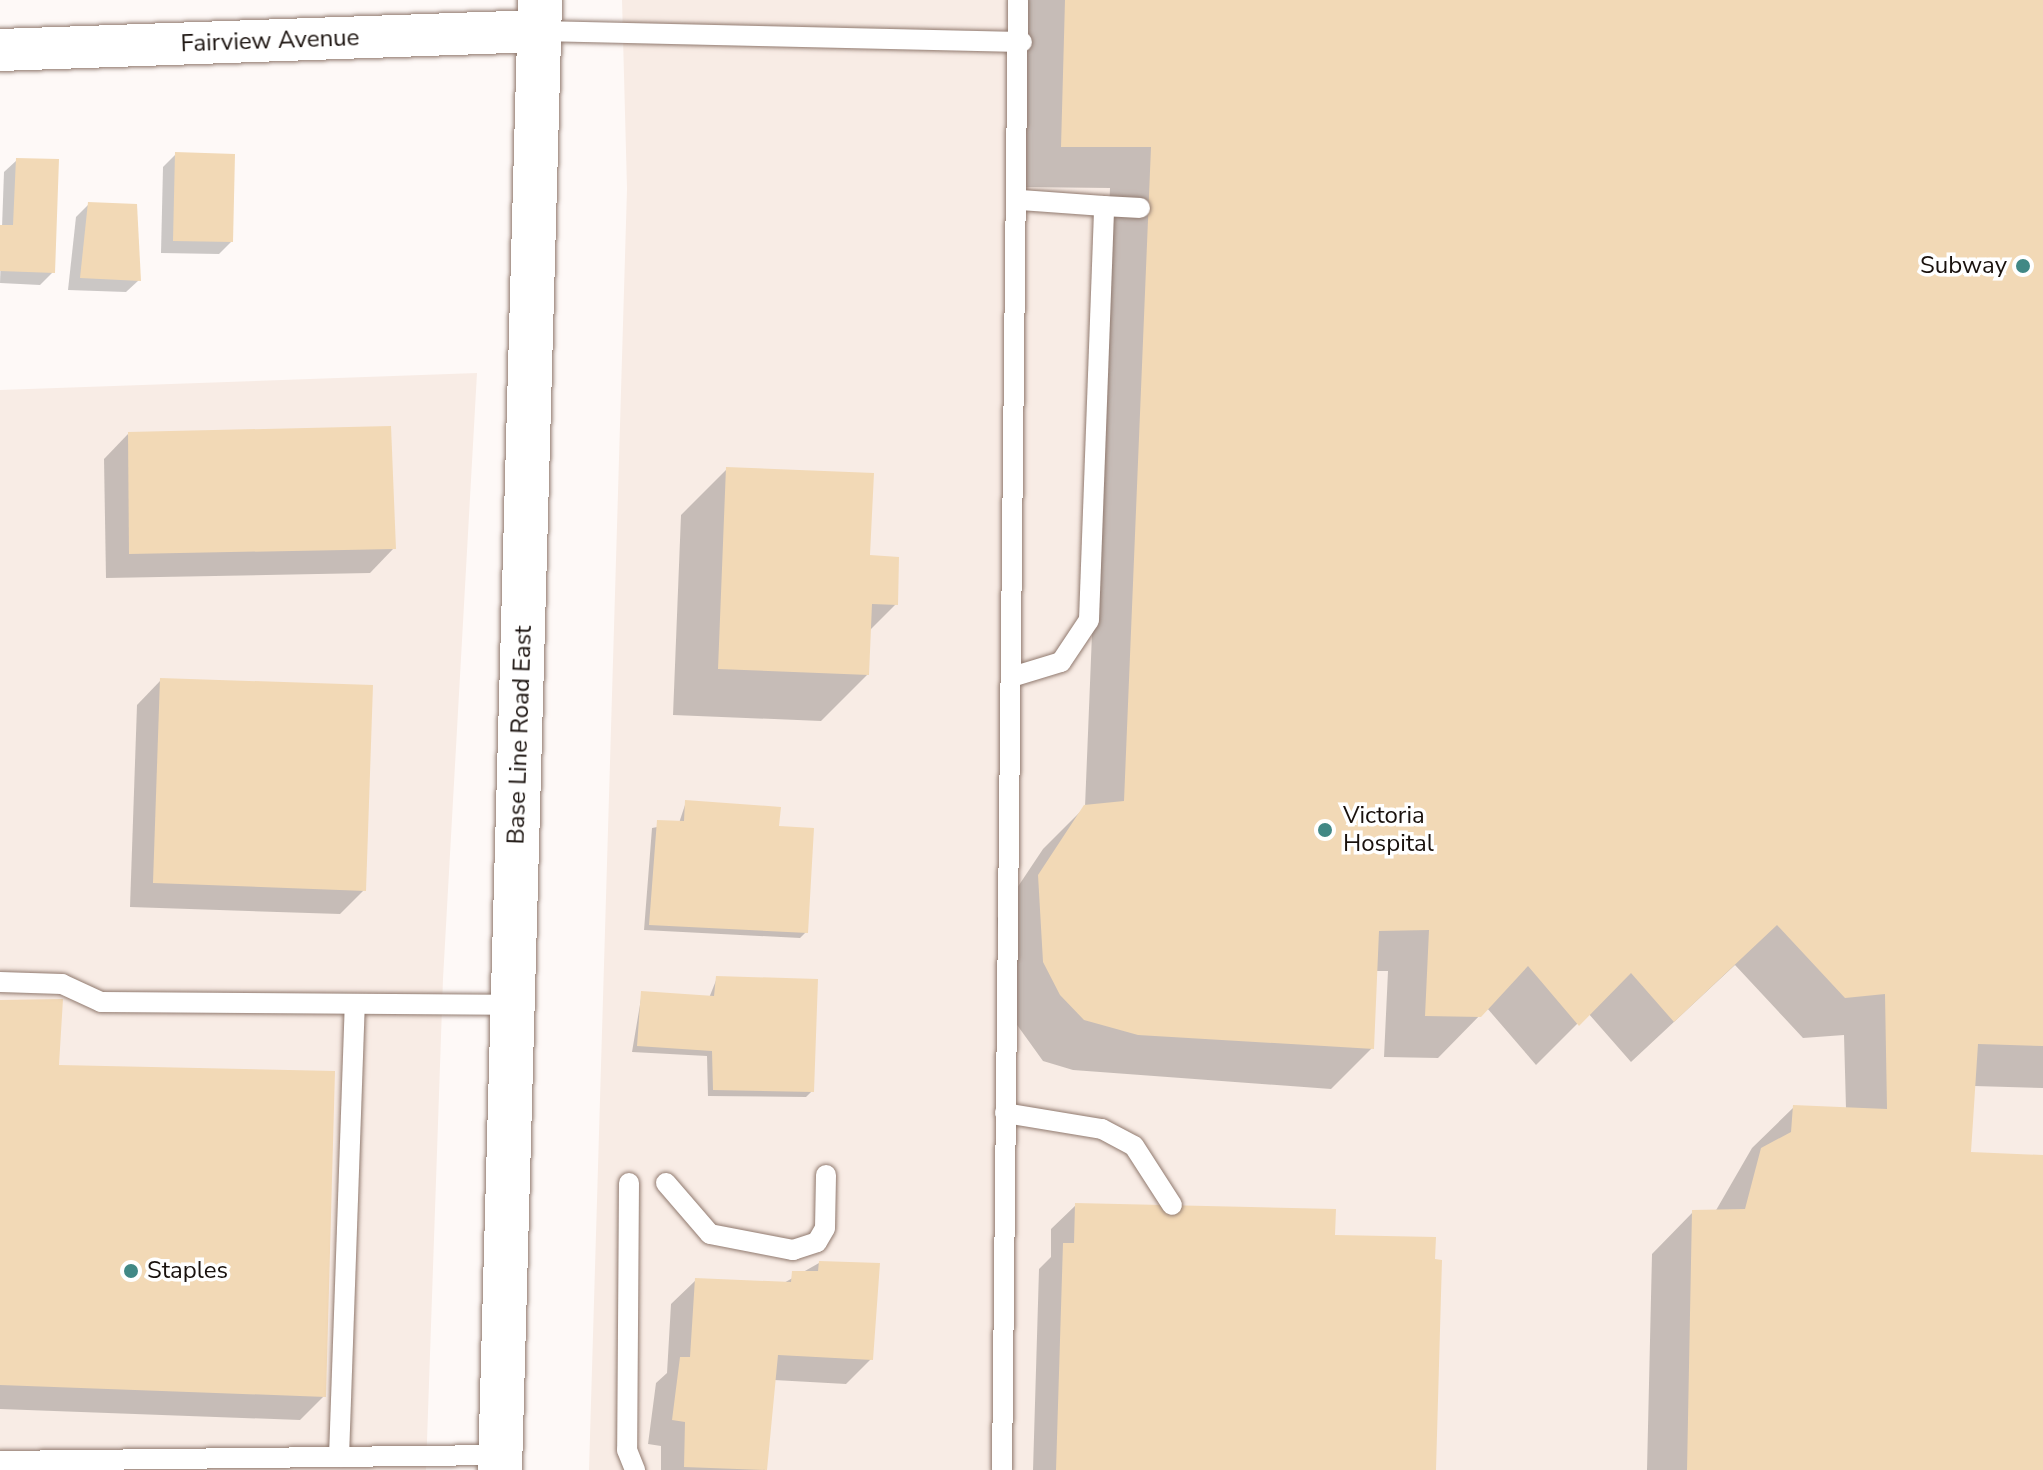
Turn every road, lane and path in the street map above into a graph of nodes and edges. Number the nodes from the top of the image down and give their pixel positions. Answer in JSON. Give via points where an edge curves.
{"nodes":[{"id":1,"x":1018,"y":0,"type":"edge"},
{"id":2,"x":540,"y":15,"type":"edge"},
{"id":3,"x":1022,"y":42,"type":"junction"},
{"id":4,"x":0,"y":50,"type":"edge"},
{"id":5,"x":1020,"y":200,"type":"junction"},
{"id":6,"x":1104,"y":206,"type":"junction"},
{"id":7,"x":1140,"y":208,"type":"dead end"},
{"id":8,"x":1015,"y":676,"type":"junction"},
{"id":9,"x":0,"y":982,"type":"edge"},
{"id":10,"x":355,"y":1004,"type":"junction"},
{"id":11,"x":512,"y":1005,"type":"junction"},
{"id":12,"x":1005,"y":1113,"type":"junction"},
{"id":13,"x":826,"y":1175,"type":"dead end"},
{"id":14,"x":629,"y":1183,"type":"dead end"},
{"id":15,"x":666,"y":1183,"type":"dead end"},
{"id":16,"x":1172,"y":1205,"type":"dead end"},
{"id":17,"x":0,"y":1461,"type":"edge"},
{"id":18,"x":348,"y":1461,"type":"edge"},
{"id":19,"x":500,"y":1462,"type":"edge"},
{"id":20,"x":635,"y":1470,"type":"edge"},
{"id":21,"x":1002,"y":1470,"type":"edge"}],
"edges":[{"from":1,"to":3,"type":"lane"},
{"from":2,"to":3,"type":"lane"},
{"from":2,"to":4,"type":"street","name":"Fairview Avenue"},
{"from":2,"to":11,"type":"street","name":"Base Line Road East"},
{"from":3,"to":5,"type":"lane"},
{"from":5,"to":6,"type":"lane"},
{"from":5,"to":8,"type":"lane"},
{"from":6,"to":7,"type":"lane"},
{"from":6,"to":8,"type":"lane","via":[[1089,620],[1061,662]]},
{"from":8,"to":12,"type":"lane"},
{"from":9,"to":10,"type":"lane","via":[[62,984],[101,1002]]},
{"from":10,"to":11,"type":"lane"},
{"from":10,"to":18,"type":"lane"},
{"from":11,"to":19,"type":"street","name":"Base Line Road East"},
{"from":12,"to":16,"type":"lane","via":[[1102,1129],[1134,1146]]},
{"from":12,"to":21,"type":"lane"},
{"from":13,"to":15,"type":"lane","via":[[825,1228],[817,1242],[793,1250],[710,1234]]},
{"from":14,"to":20,"type":"lane","via":[[627,1450]]},
{"from":17,"to":18,"type":"lane"},
{"from":18,"to":19,"type":"lane"}]}
